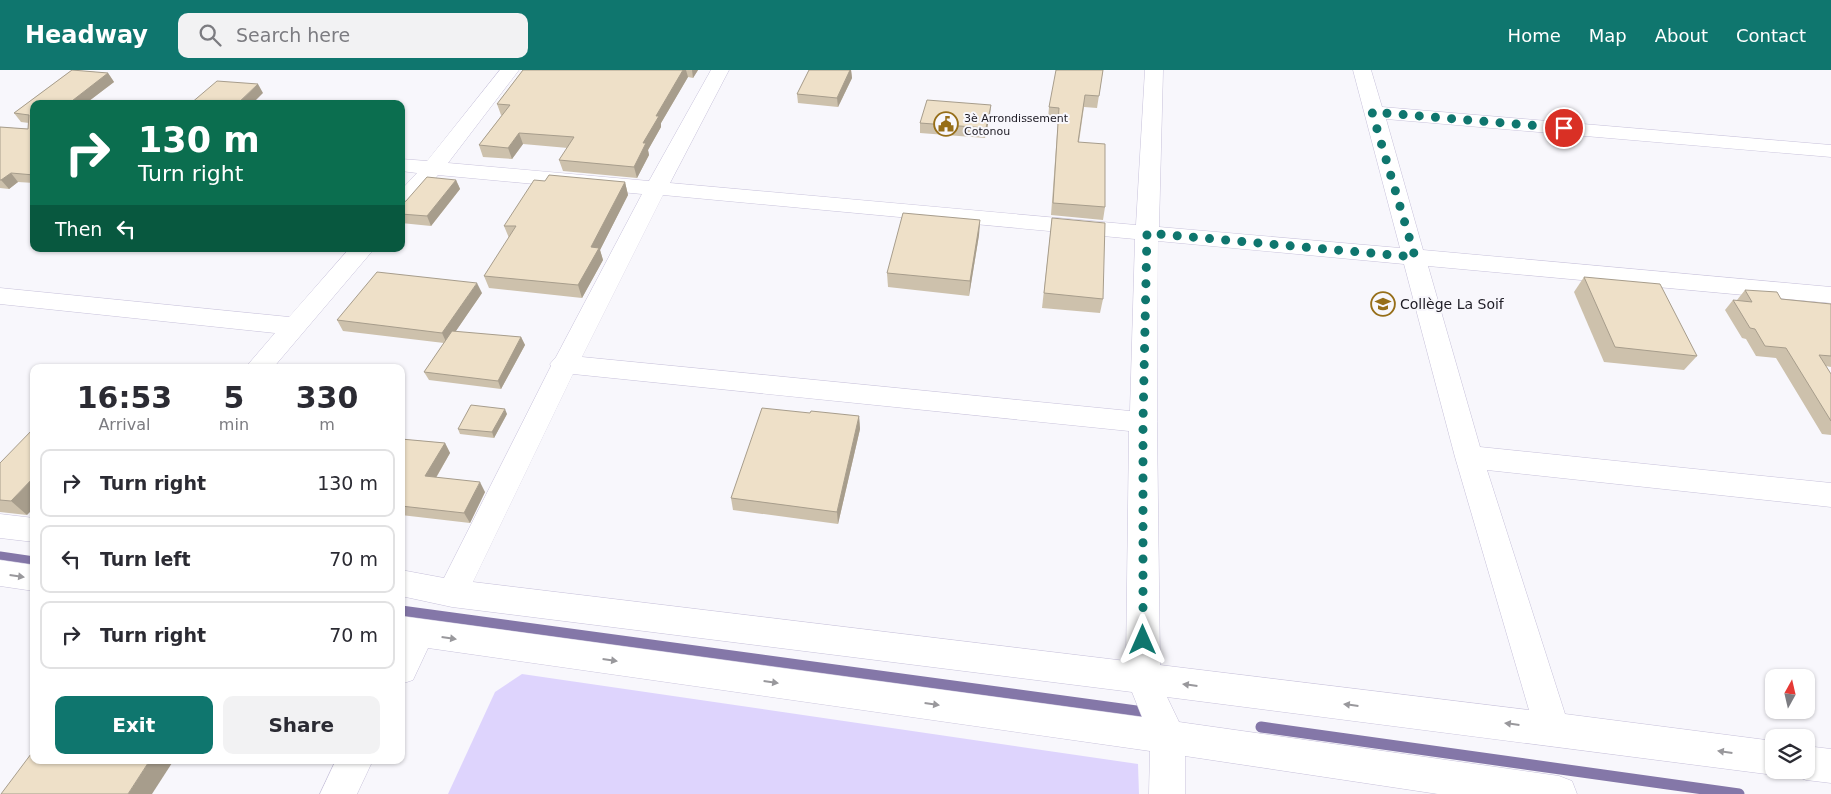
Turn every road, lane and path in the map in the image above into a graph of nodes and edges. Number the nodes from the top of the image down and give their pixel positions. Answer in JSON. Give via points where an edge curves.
{"nodes":[{"id":1,"x":510,"y":70,"type":"edge"},
{"id":2,"x":720,"y":70,"type":"edge"},
{"id":3,"x":1154,"y":70,"type":"edge"},
{"id":4,"x":1362,"y":70,"type":"edge"},
{"id":5,"x":1372,"y":112,"type":"junction"},
{"id":6,"x":1831,"y":151,"type":"edge"},
{"id":7,"x":405,"y":165,"type":"edge"},
{"id":8,"x":433,"y":168,"type":"junction"},
{"id":9,"x":654,"y":189,"type":"junction"},
{"id":10,"x":405,"y":200,"type":"edge"},
{"id":11,"x":1147,"y":233,"type":"junction"},
{"id":12,"x":359,"y":252,"type":"edge"},
{"id":13,"x":1415,"y":257,"type":"junction"},
{"id":14,"x":1831,"y":295,"type":"edge"},
{"id":15,"x":0,"y":296,"type":"edge"},
{"id":16,"x":294,"y":326,"type":"junction"},
{"id":17,"x":261,"y":364,"type":"edge"},
{"id":18,"x":564,"y":364,"type":"junction"},
{"id":19,"x":1143,"y":422,"type":"junction"},
{"id":20,"x":1469,"y":457,"type":"junction"},
{"id":21,"x":1831,"y":495,"type":"edge"},
{"id":22,"x":0,"y":526,"type":"edge"},
{"id":23,"x":30,"y":530,"type":"edge"},
{"id":24,"x":0,"y":573,"type":"edge"},
{"id":25,"x":30,"y":577,"type":"edge"},
{"id":26,"x":405,"y":584,"type":"edge"},
{"id":27,"x":452,"y":593,"type":"junction"},
{"id":28,"x":410,"y":632,"type":"edge"},
{"id":29,"x":405,"y":653,"type":"edge"},
{"id":30,"x":1143,"y":680,"type":"junction"},
{"id":31,"x":1552,"y":729,"type":"junction"},
{"id":32,"x":1168,"y":736,"type":"junction"},
{"id":33,"x":1765,"y":757,"type":"edge"},
{"id":34,"x":353,"y":764,"type":"edge"},
{"id":35,"x":1815,"y":764,"type":"edge"},
{"id":36,"x":1831,"y":766,"type":"edge"},
{"id":37,"x":338,"y":794,"type":"edge"},
{"id":38,"x":1167,"y":794,"type":"edge"},
{"id":39,"x":1560,"y":794,"type":"edge"}],
"edges":[{"from":1,"to":8,"type":"street"},
{"from":2,"to":9,"type":"street"},
{"from":3,"to":11,"type":"street"},
{"from":4,"to":5,"type":"street"},
{"from":5,"to":6,"type":"street"},
{"from":5,"to":13,"type":"street"},
{"from":7,"to":8,"type":"street"},
{"from":8,"to":9,"type":"street"},
{"from":8,"to":10,"type":"street"},
{"from":9,"to":11,"type":"street"},
{"from":9,"to":18,"type":"street"},
{"from":11,"to":13,"type":"street"},
{"from":11,"to":19,"type":"street"},
{"from":12,"to":16,"type":"street"},
{"from":13,"to":14,"type":"street"},
{"from":13,"to":20,"type":"street"},
{"from":15,"to":16,"type":"street"},
{"from":16,"to":17,"type":"street"},
{"from":18,"to":19,"type":"street"},
{"from":18,"to":27,"type":"street"},
{"from":19,"to":30,"type":"street"},
{"from":20,"to":21,"type":"street"},
{"from":20,"to":31,"type":"street"},
{"from":22,"to":23,"type":"street"},
{"from":24,"to":25,"type":"street","one_way":true},
{"from":26,"to":27,"type":"street"},
{"from":27,"to":30,"type":"street"},
{"from":28,"to":29,"type":"street"},
{"from":28,"to":32,"type":"street","one_way":true},
{"from":31,"to":30,"type":"street","one_way":true},
{"from":30,"to":32,"type":"street"},
{"from":33,"to":31,"type":"street","one_way":true},
{"from":32,"to":38,"type":"street"},
{"from":32,"to":39,"type":"street"},
{"from":34,"to":37,"type":"street"},
{"from":35,"to":36,"type":"street"}]}
